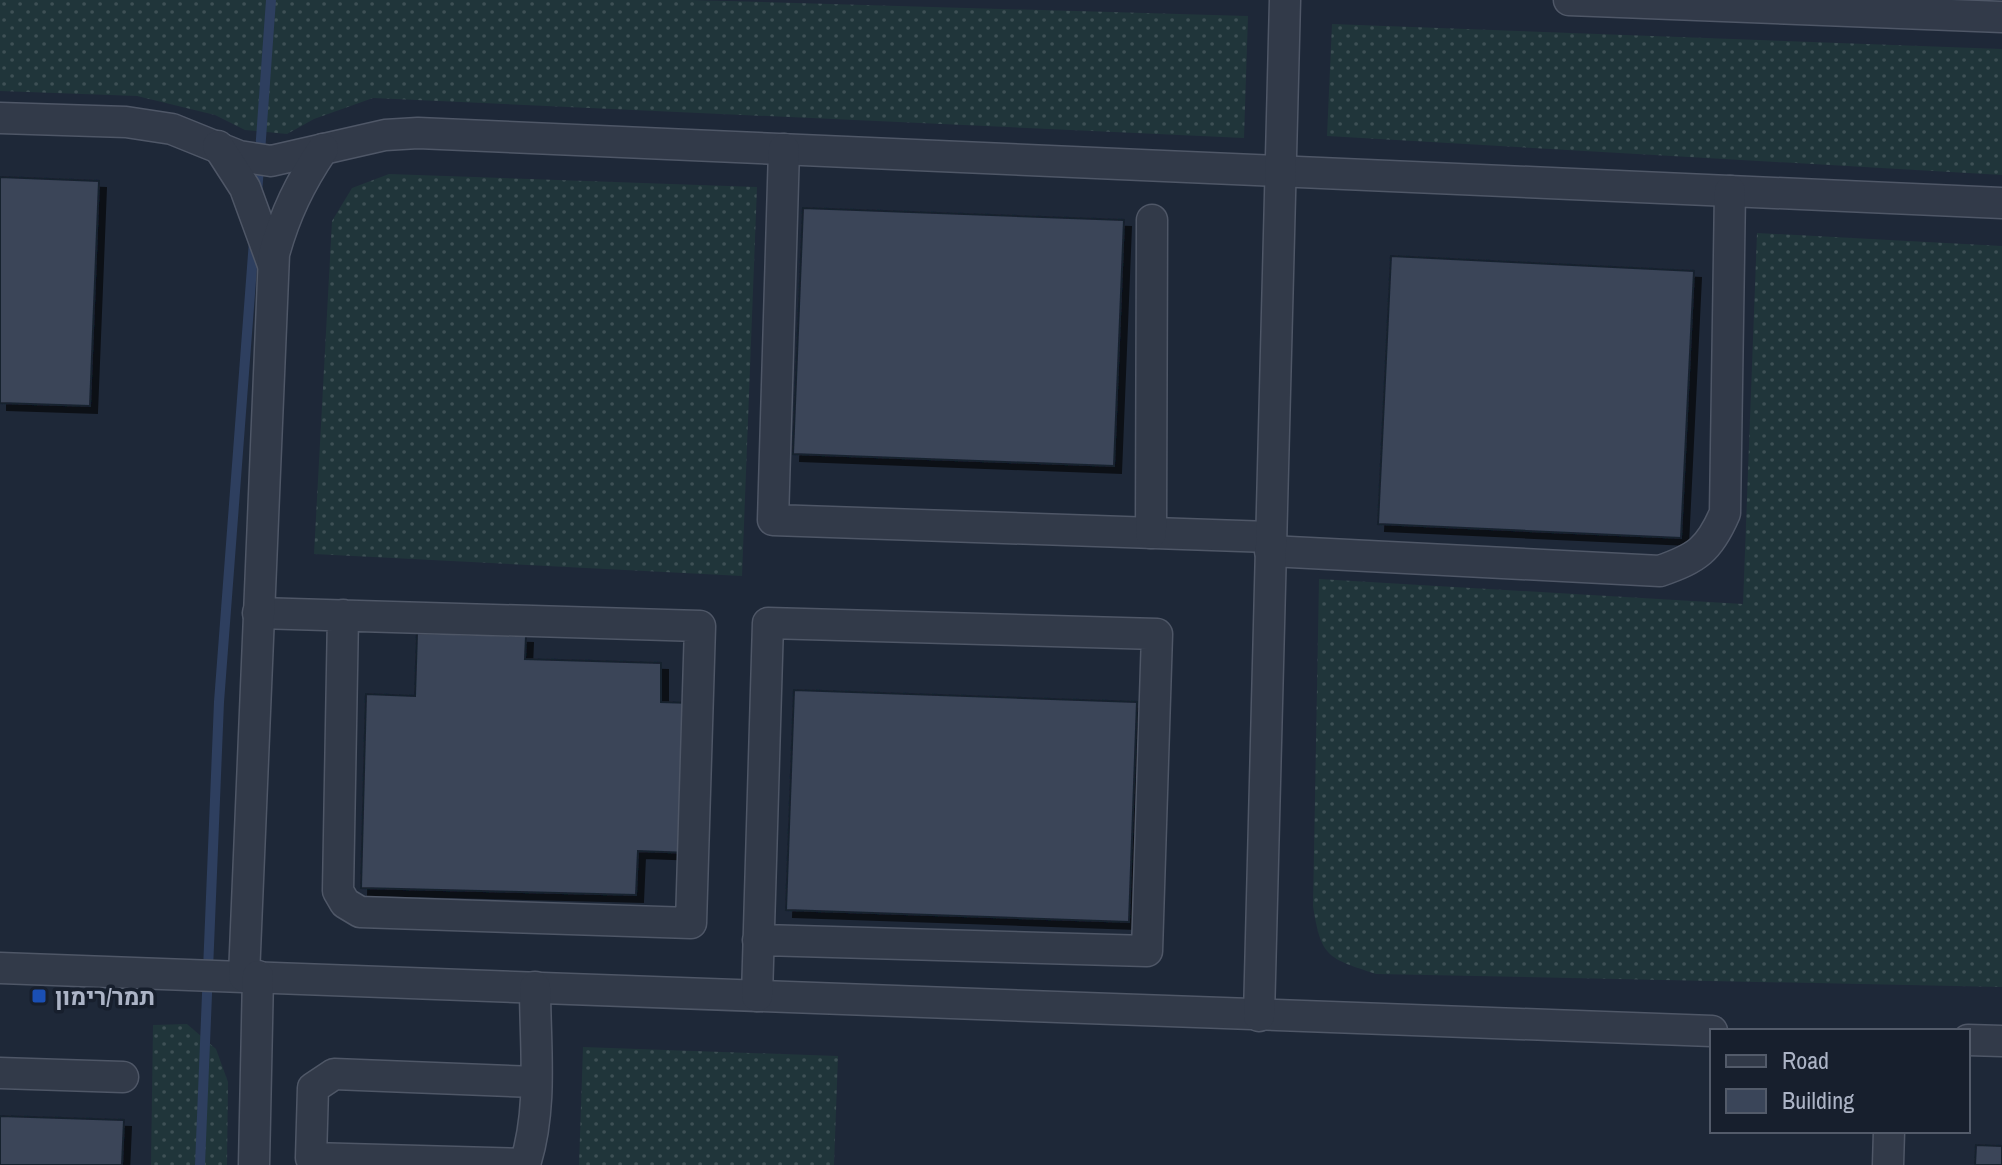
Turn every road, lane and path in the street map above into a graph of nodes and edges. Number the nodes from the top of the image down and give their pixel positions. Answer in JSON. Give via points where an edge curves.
{"nodes":[{"id":1,"x":1285,"y":0,"type":"edge"},
{"id":2,"x":1569,"y":0,"type":"edge"},
{"id":3,"x":2002,"y":17,"type":"edge"},
{"id":4,"x":0,"y":118,"type":"edge"},
{"id":5,"x":218,"y":146,"type":"junction"},
{"id":6,"x":323,"y":149,"type":"junction"},
{"id":7,"x":784,"y":149,"type":"junction"},
{"id":8,"x":1279,"y":171,"type":"junction"},
{"id":9,"x":1730,"y":191,"type":"junction"},
{"id":10,"x":2002,"y":203,"type":"edge"},
{"id":11,"x":1152,"y":220,"type":"dead end"},
{"id":12,"x":273,"y":264,"type":"junction"},
{"id":13,"x":1151,"y":533,"type":"junction"},
{"id":14,"x":1270,"y":544,"type":"junction"},
{"id":15,"x":258,"y":613,"type":"junction"},
{"id":16,"x":343,"y":615,"type":"junction"},
{"id":17,"x":758,"y":940,"type":"junction"},
{"id":18,"x":0,"y":968,"type":"edge"},
{"id":19,"x":251,"y":976,"type":"junction"},
{"id":20,"x":535,"y":987,"type":"junction"},
{"id":21,"x":757,"y":996,"type":"junction"},
{"id":22,"x":1259,"y":1016,"type":"junction"},
{"id":23,"x":1710,"y":1031,"type":"edge"},
{"id":24,"x":1970,"y":1040,"type":"edge"},
{"id":25,"x":2002,"y":1041,"type":"edge"},
{"id":26,"x":0,"y":1073,"type":"edge"},
{"id":27,"x":123,"y":1077,"type":"dead end"},
{"id":28,"x":536,"y":1082,"type":"junction"},
{"id":29,"x":1889,"y":1133,"type":"edge"},
{"id":30,"x":254,"y":1165,"type":"edge"},
{"id":31,"x":1888,"y":1165,"type":"edge"}],
"edges":[{"from":1,"to":8,"type":"street"},
{"from":2,"to":3,"type":"street"},
{"from":4,"to":5,"type":"street","via":[[126,122],[172,129]]},
{"from":5,"to":6,"type":"street","via":[[271,161]]},
{"from":5,"to":12,"type":"street","via":[[245,188]]},
{"from":6,"to":7,"type":"street","via":[[418,133]]},
{"from":6,"to":12,"type":"street","via":[[285,215]]},
{"from":7,"to":8,"type":"street"},
{"from":7,"to":13,"type":"street","via":[[773,520]]},
{"from":8,"to":9,"type":"street"},
{"from":8,"to":14,"type":"street"},
{"from":9,"to":10,"type":"street"},
{"from":9,"to":14,"type":"street","via":[[1725,513],[1714,538],[1693,560],[1660,571]]},
{"from":11,"to":13,"type":"street"},
{"from":12,"to":15,"type":"street"},
{"from":13,"to":14,"type":"street"},
{"from":14,"to":22,"type":"street"},
{"from":15,"to":16,"type":"street"},
{"from":15,"to":19,"type":"street"},
{"from":16,"to":16,"type":"street","via":[[700,626],[691,923],[360,912],[345,903],[338,891]]},
{"from":17,"to":17,"type":"street","via":[[768,623],[1157,634],[1147,951]]},
{"from":17,"to":21,"type":"street"},
{"from":18,"to":19,"type":"street"},
{"from":19,"to":20,"type":"street"},
{"from":19,"to":30,"type":"street"},
{"from":20,"to":21,"type":"street"},
{"from":20,"to":28,"type":"street"},
{"from":21,"to":22,"type":"street"},
{"from":22,"to":23,"type":"street"},
{"from":24,"to":25,"type":"street"},
{"from":26,"to":27,"type":"street"},
{"from":28,"to":28,"type":"street","via":[[334,1074],[313,1088],[311,1158],[525,1164],[534,1137]]},
{"from":29,"to":31,"type":"street"}]}
